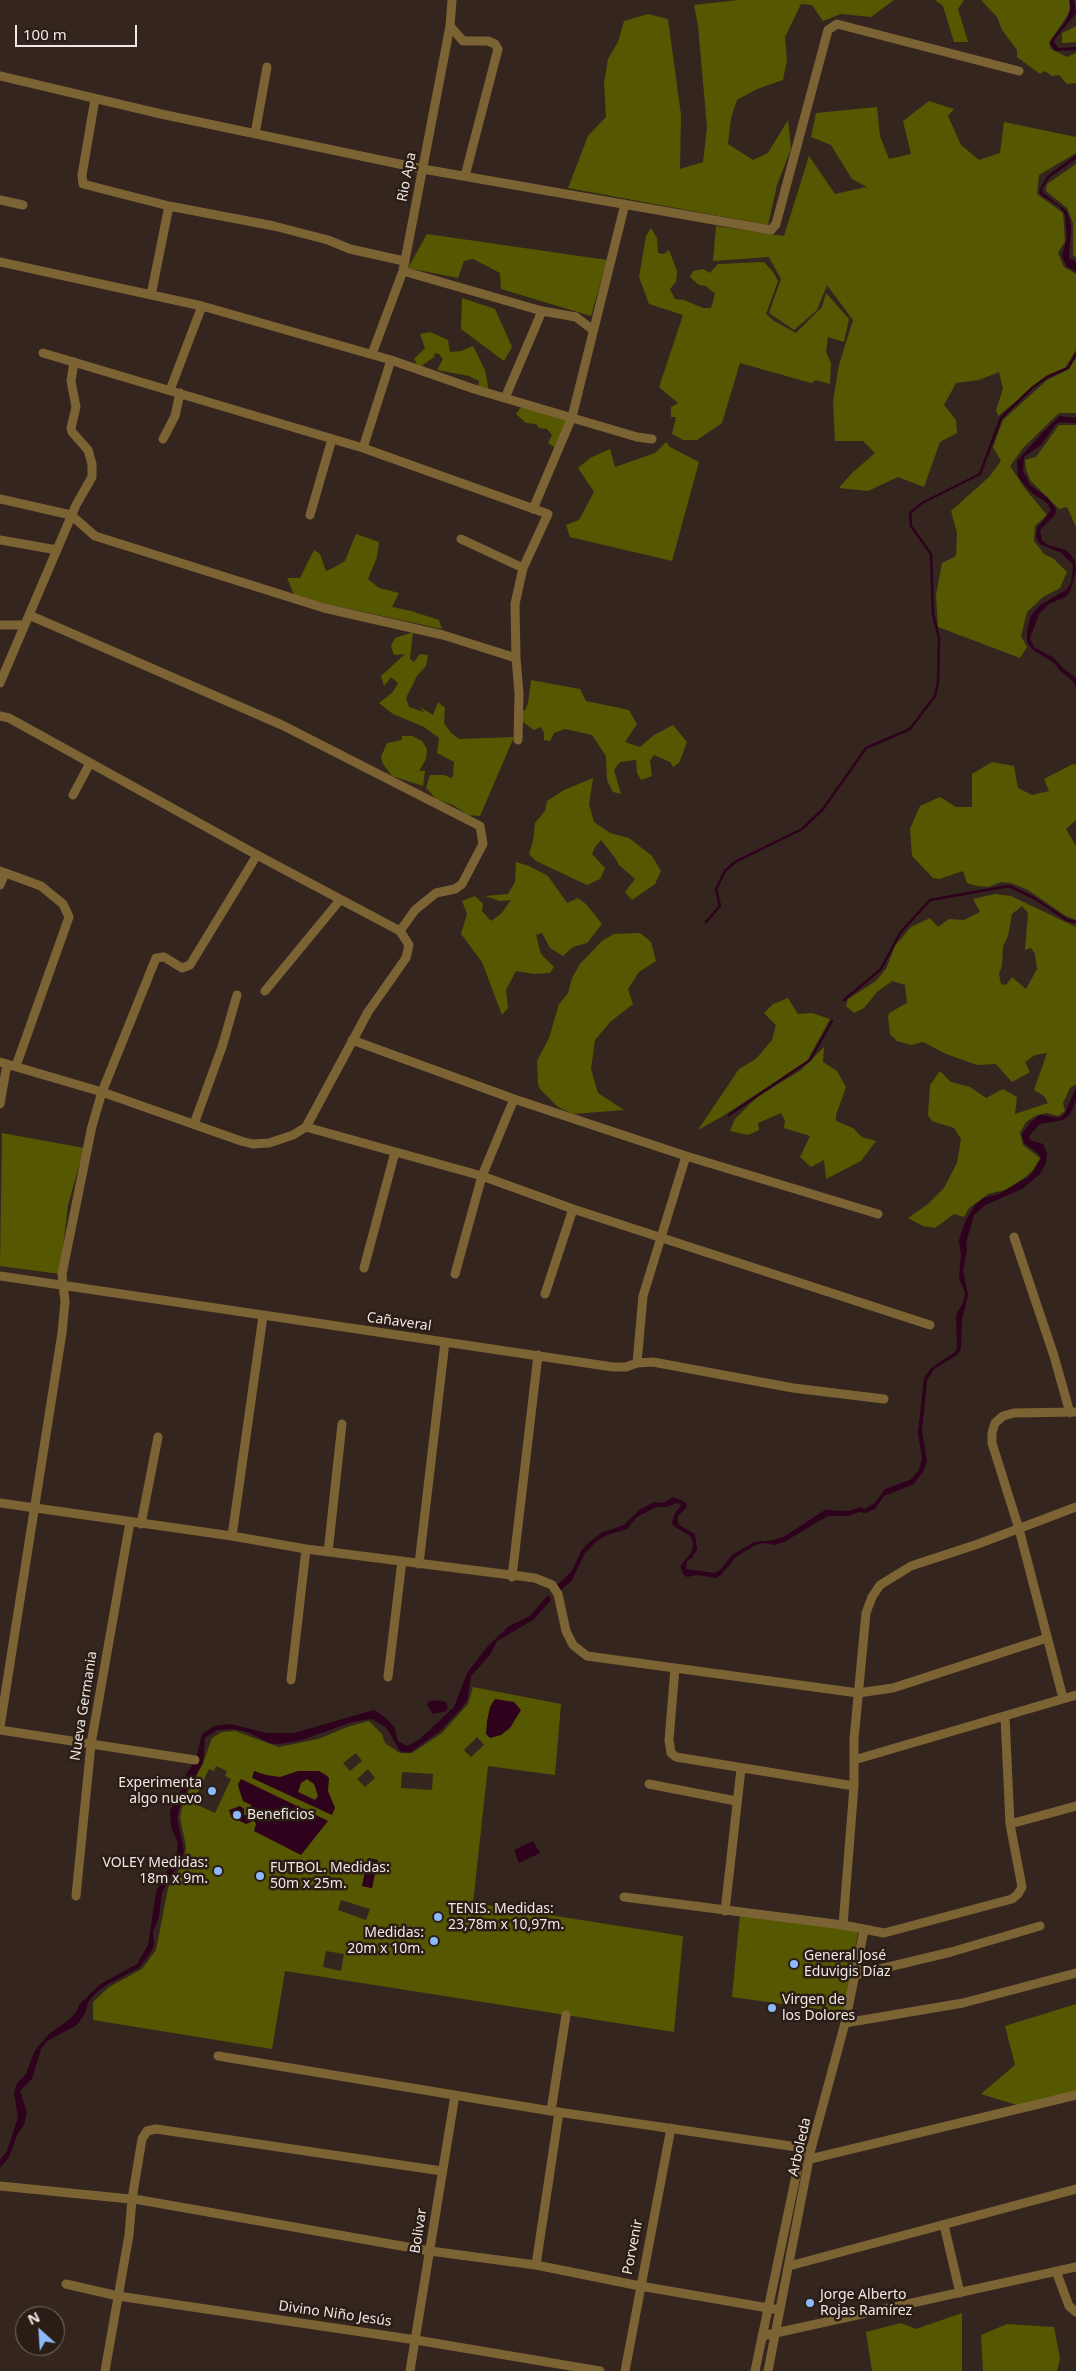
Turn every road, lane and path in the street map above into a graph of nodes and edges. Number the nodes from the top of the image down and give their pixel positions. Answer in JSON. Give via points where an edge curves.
{"nodes":[{"id":1,"x":452,"y":0,"type":"edge"},
{"id":2,"x":450,"y":26,"type":"junction"},
{"id":3,"x":267,"y":67,"type":"dead end"},
{"id":4,"x":1019,"y":71,"type":"dead end"},
{"id":5,"x":0,"y":76,"type":"edge"},
{"id":6,"x":95,"y":99,"type":"junction"},
{"id":7,"x":255,"y":134,"type":"junction"},
{"id":8,"x":423,"y":170,"type":"junction"},
{"id":9,"x":464,"y":176,"type":"junction"},
{"id":10,"x":0,"y":200,"type":"edge"},
{"id":11,"x":625,"y":204,"type":"junction"},
{"id":12,"x":24,"y":205,"type":"dead end"},
{"id":13,"x":169,"y":206,"type":"junction"},
{"id":14,"x":0,"y":262,"type":"edge"},
{"id":15,"x":404,"y":266,"type":"junction"},
{"id":16,"x":151,"y":294,"type":"junction"},
{"id":17,"x":202,"y":306,"type":"junction"},
{"id":18,"x":542,"y":310,"type":"junction"},
{"id":19,"x":593,"y":330,"type":"junction"},
{"id":20,"x":43,"y":353,"type":"dead end"},
{"id":21,"x":372,"y":354,"type":"junction"},
{"id":22,"x":391,"y":360,"type":"junction"},
{"id":23,"x":74,"y":362,"type":"junction"},
{"id":24,"x":170,"y":390,"type":"junction"},
{"id":25,"x":180,"y":393,"type":"junction"},
{"id":26,"x":505,"y":398,"type":"junction"},
{"id":27,"x":572,"y":416,"type":"junction"},
{"id":28,"x":163,"y":439,"type":"dead end"},
{"id":29,"x":332,"y":439,"type":"junction"},
{"id":30,"x":652,"y":439,"type":"dead end"},
{"id":31,"x":362,"y":448,"type":"junction"},
{"id":32,"x":0,"y":499,"type":"edge"},
{"id":33,"x":533,"y":509,"type":"junction"},
{"id":34,"x":71,"y":515,"type":"junction"},
{"id":35,"x":310,"y":515,"type":"dead end"},
{"id":36,"x":461,"y":539,"type":"dead end"},
{"id":37,"x":0,"y":540,"type":"edge"},
{"id":38,"x":57,"y":550,"type":"junction"},
{"id":39,"x":523,"y":568,"type":"junction"},
{"id":40,"x":29,"y":615,"type":"junction"},
{"id":41,"x":0,"y":625,"type":"edge"},
{"id":42,"x":25,"y":625,"type":"junction"},
{"id":43,"x":516,"y":658,"type":"junction"},
{"id":44,"x":0,"y":683,"type":"edge"},
{"id":45,"x":0,"y":716,"type":"edge"},
{"id":46,"x":518,"y":740,"type":"dead end"},
{"id":47,"x":90,"y":764,"type":"junction"},
{"id":48,"x":73,"y":796,"type":"dead end"},
{"id":49,"x":257,"y":856,"type":"junction"},
{"id":50,"x":2,"y":872,"type":"edge"},
{"id":51,"x":0,"y":884,"type":"edge"},
{"id":52,"x":340,"y":900,"type":"junction"},
{"id":53,"x":400,"y":931,"type":"junction"},
{"id":54,"x":265,"y":991,"type":"dead end"},
{"id":55,"x":237,"y":995,"type":"dead end"},
{"id":56,"x":352,"y":1040,"type":"junction"},
{"id":57,"x":8,"y":1064,"type":"edge"},
{"id":58,"x":102,"y":1092,"type":"junction"},
{"id":59,"x":514,"y":1099,"type":"junction"},
{"id":60,"x":0,"y":1104,"type":"edge"},
{"id":61,"x":194,"y":1124,"type":"junction"},
{"id":62,"x":306,"y":1127,"type":"junction"},
{"id":63,"x":395,"y":1152,"type":"junction"},
{"id":64,"x":686,"y":1156,"type":"junction"},
{"id":65,"x":482,"y":1176,"type":"junction"},
{"id":66,"x":573,"y":1209,"type":"junction"},
{"id":67,"x":878,"y":1214,"type":"dead end"},
{"id":68,"x":660,"y":1237,"type":"junction"},
{"id":69,"x":1014,"y":1237,"type":"dead end"},
{"id":70,"x":364,"y":1268,"type":"dead end"},
{"id":71,"x":455,"y":1274,"type":"dead end"},
{"id":72,"x":0,"y":1276,"type":"edge"},
{"id":73,"x":63,"y":1286,"type":"junction"},
{"id":74,"x":545,"y":1294,"type":"dead end"},
{"id":75,"x":263,"y":1316,"type":"junction"},
{"id":76,"x":930,"y":1325,"type":"dead end"},
{"id":77,"x":445,"y":1342,"type":"junction"},
{"id":78,"x":538,"y":1355,"type":"junction"},
{"id":79,"x":637,"y":1363,"type":"junction"},
{"id":80,"x":884,"y":1399,"type":"dead end"},
{"id":81,"x":1073,"y":1412,"type":"edge"},
{"id":82,"x":342,"y":1424,"type":"dead end"},
{"id":83,"x":158,"y":1437,"type":"dead end"},
{"id":84,"x":0,"y":1503,"type":"edge"},
{"id":85,"x":1076,"y":1507,"type":"edge"},
{"id":86,"x":34,"y":1508,"type":"junction"},
{"id":87,"x":130,"y":1522,"type":"junction"},
{"id":88,"x":141,"y":1524,"type":"junction"},
{"id":89,"x":1019,"y":1529,"type":"junction"},
{"id":90,"x":232,"y":1536,"type":"junction"},
{"id":91,"x":306,"y":1549,"type":"junction"},
{"id":92,"x":328,"y":1552,"type":"junction"},
{"id":93,"x":402,"y":1561,"type":"junction"},
{"id":94,"x":419,"y":1564,"type":"junction"},
{"id":95,"x":512,"y":1577,"type":"junction"},
{"id":96,"x":1047,"y":1638,"type":"junction"},
{"id":97,"x":675,"y":1668,"type":"junction"},
{"id":98,"x":388,"y":1677,"type":"dead end"},
{"id":99,"x":291,"y":1680,"type":"dead end"},
{"id":100,"x":858,"y":1692,"type":"junction"},
{"id":101,"x":1076,"y":1695,"type":"edge"},
{"id":102,"x":1063,"y":1698,"type":"junction"},
{"id":103,"x":1005,"y":1717,"type":"junction"},
{"id":104,"x":0,"y":1729,"type":"edge"},
{"id":105,"x":91,"y":1744,"type":"junction"},
{"id":106,"x":195,"y":1760,"type":"dead end"},
{"id":107,"x":854,"y":1760,"type":"junction"},
{"id":108,"x":741,"y":1769,"type":"junction"},
{"id":109,"x":649,"y":1784,"type":"dead end"},
{"id":110,"x":854,"y":1786,"type":"junction"},
{"id":111,"x":736,"y":1801,"type":"junction"},
{"id":112,"x":1076,"y":1806,"type":"edge"},
{"id":113,"x":1010,"y":1824,"type":"junction"},
{"id":114,"x":76,"y":1896,"type":"dead end"},
{"id":115,"x":624,"y":1897,"type":"dead end"},
{"id":116,"x":725,"y":1911,"type":"junction"},
{"id":117,"x":843,"y":1925,"type":"junction"},
{"id":118,"x":1040,"y":1926,"type":"dead end"},
{"id":119,"x":864,"y":1930,"type":"junction"},
{"id":120,"x":1076,"y":1973,"type":"edge"},
{"id":121,"x":855,"y":1975,"type":"junction"},
{"id":122,"x":566,"y":2015,"type":"dead end"},
{"id":123,"x":845,"y":2023,"type":"junction"},
{"id":124,"x":218,"y":2056,"type":"dead end"},
{"id":125,"x":455,"y":2095,"type":"junction"},
{"id":126,"x":1076,"y":2095,"type":"edge"},
{"id":127,"x":555,"y":2111,"type":"junction"},
{"id":128,"x":671,"y":2128,"type":"junction"},
{"id":129,"x":802,"y":2147,"type":"junction"},
{"id":130,"x":812,"y":2149,"type":"junction"},
{"id":131,"x":810,"y":2159,"type":"junction"},
{"id":132,"x":442,"y":2171,"type":"junction"},
{"id":133,"x":2,"y":2186,"type":"edge"},
{"id":134,"x":1076,"y":2189,"type":"edge"},
{"id":135,"x":132,"y":2199,"type":"junction"},
{"id":136,"x":944,"y":2225,"type":"junction"},
{"id":137,"x":430,"y":2251,"type":"junction"},
{"id":138,"x":536,"y":2265,"type":"junction"},
{"id":139,"x":789,"y":2266,"type":"junction"},
{"id":140,"x":1076,"y":2267,"type":"edge"},
{"id":141,"x":1056,"y":2271,"type":"junction"},
{"id":142,"x":66,"y":2284,"type":"dead end"},
{"id":143,"x":640,"y":2286,"type":"junction"},
{"id":144,"x":960,"y":2293,"type":"junction"},
{"id":145,"x":118,"y":2296,"type":"junction"},
{"id":146,"x":768,"y":2308,"type":"junction"},
{"id":147,"x":780,"y":2310,"type":"junction"},
{"id":148,"x":1076,"y":2312,"type":"edge"},
{"id":149,"x":775,"y":2334,"type":"junction"},
{"id":150,"x":762,"y":2336,"type":"junction"},
{"id":151,"x":416,"y":2340,"type":"junction"},
{"id":152,"x":105,"y":2371,"type":"edge"},
{"id":153,"x":410,"y":2371,"type":"edge"},
{"id":154,"x":600,"y":2371,"type":"edge"},
{"id":155,"x":625,"y":2371,"type":"edge"},
{"id":156,"x":755,"y":2371,"type":"edge"},
{"id":157,"x":768,"y":2371,"type":"edge"}],
"edges":[{"from":1,"to":2,"type":"street","name":"Rio Apa"},
{"from":2,"to":8,"type":"street","name":"Rio Apa"},
{"from":2,"to":9,"type":"street","via":[[463,42],[488,41],[498,49]]},
{"from":3,"to":7,"type":"street"},
{"from":4,"to":11,"type":"street","via":[[837,24],[828,30],[774,228],[770,230]]},
{"from":5,"to":6,"type":"street"},
{"from":6,"to":7,"type":"street"},
{"from":6,"to":13,"type":"street","via":[[83,184]]},
{"from":7,"to":8,"type":"street"},
{"from":8,"to":9,"type":"street"},
{"from":8,"to":15,"type":"street","name":"Rio Apa"},
{"from":9,"to":11,"type":"street"},
{"from":10,"to":12,"type":"street"},
{"from":11,"to":19,"type":"street"},
{"from":13,"to":15,"type":"street","via":[[274,226]]},
{"from":13,"to":16,"type":"street"},
{"from":14,"to":16,"type":"street"},
{"from":15,"to":18,"type":"street"},
{"from":15,"to":21,"type":"street","name":"Rio Apa"},
{"from":16,"to":17,"type":"street"},
{"from":17,"to":21,"type":"street"},
{"from":17,"to":24,"type":"street"},
{"from":18,"to":19,"type":"street","via":[[576,317]]},
{"from":18,"to":26,"type":"street"},
{"from":19,"to":27,"type":"street"},
{"from":20,"to":23,"type":"street"},
{"from":21,"to":22,"type":"street"},
{"from":22,"to":26,"type":"street"},
{"from":22,"to":31,"type":"street"},
{"from":23,"to":24,"type":"street"},
{"from":23,"to":34,"type":"street","via":[[70,380],[76,407],[71,428],[88,450],[92,477]]},
{"from":24,"to":25,"type":"street"},
{"from":25,"to":28,"type":"street","via":[[172,422]]},
{"from":25,"to":29,"type":"street"},
{"from":26,"to":27,"type":"street"},
{"from":27,"to":30,"type":"street"},
{"from":27,"to":33,"type":"street"},
{"from":29,"to":31,"type":"street"},
{"from":29,"to":35,"type":"street"},
{"from":31,"to":33,"type":"street"},
{"from":32,"to":34,"type":"street"},
{"from":33,"to":39,"type":"street","via":[[548,514]]},
{"from":34,"to":38,"type":"street"},
{"from":34,"to":43,"type":"street","via":[[95,536],[324,608],[442,635]]},
{"from":36,"to":39,"type":"street"},
{"from":37,"to":38,"type":"street"},
{"from":38,"to":40,"type":"street"},
{"from":39,"to":43,"type":"street","via":[[515,604]]},
{"from":40,"to":42,"type":"street"},
{"from":40,"to":53,"type":"street","via":[[282,725],[480,826],[483,844],[462,884],[436,893],[415,910]]},
{"from":41,"to":42,"type":"street"},
{"from":42,"to":44,"type":"street"},
{"from":43,"to":46,"type":"street","via":[[520,693]]},
{"from":45,"to":47,"type":"street","via":[[10,718]]},
{"from":47,"to":48,"type":"street"},
{"from":47,"to":49,"type":"street"},
{"from":49,"to":52,"type":"street"},
{"from":49,"to":58,"type":"street","via":[[190,965],[182,968],[164,957],[156,958]]},
{"from":50,"to":51,"type":"street"},
{"from":50,"to":57,"type":"street","via":[[41,886],[63,904],[69,917]]},
{"from":52,"to":53,"type":"street"},
{"from":52,"to":54,"type":"street"},
{"from":53,"to":56,"type":"street","via":[[406,937],[409,951]]},
{"from":55,"to":61,"type":"street"},
{"from":56,"to":59,"type":"street"},
{"from":56,"to":62,"type":"street"},
{"from":57,"to":58,"type":"street"},
{"from":57,"to":60,"type":"street"},
{"from":58,"to":61,"type":"street"},
{"from":58,"to":73,"type":"street","via":[[72,1222],[62,1274]]},
{"from":59,"to":64,"type":"street"},
{"from":59,"to":65,"type":"street"},
{"from":61,"to":62,"type":"street","via":[[252,1144],[269,1143]]},
{"from":62,"to":63,"type":"street"},
{"from":63,"to":65,"type":"street"},
{"from":63,"to":70,"type":"street"},
{"from":64,"to":67,"type":"street"},
{"from":64,"to":68,"type":"street"},
{"from":65,"to":66,"type":"street"},
{"from":65,"to":71,"type":"street"},
{"from":66,"to":68,"type":"street"},
{"from":66,"to":74,"type":"street"},
{"from":68,"to":76,"type":"street"},
{"from":68,"to":79,"type":"street","via":[[643,1296]]},
{"from":69,"to":81,"type":"street"},
{"from":72,"to":73,"type":"street","name":"Cañaveral"},
{"from":73,"to":75,"type":"street","name":"Cañaveral"},
{"from":73,"to":86,"type":"street","via":[[62,1333]]},
{"from":75,"to":77,"type":"street","name":"Cañaveral"},
{"from":75,"to":90,"type":"street"},
{"from":77,"to":78,"type":"street","name":"Cañaveral"},
{"from":77,"to":94,"type":"street"},
{"from":78,"to":79,"type":"street","name":"Cañaveral","via":[[613,1367]]},
{"from":78,"to":95,"type":"street"},
{"from":79,"to":80,"type":"street","name":"Cañaveral","via":[[653,1362],[793,1388]]},
{"from":81,"to":89,"type":"street","via":[[1014,1413],[995,1423],[992,1443]]},
{"from":82,"to":92,"type":"street"},
{"from":83,"to":88,"type":"street"},
{"from":84,"to":86,"type":"street"},
{"from":85,"to":89,"type":"street"},
{"from":86,"to":87,"type":"street"},
{"from":86,"to":104,"type":"street"},
{"from":87,"to":88,"type":"street"},
{"from":87,"to":105,"type":"street","name":"Nueva Germania"},
{"from":88,"to":90,"type":"street"},
{"from":89,"to":96,"type":"street"},
{"from":89,"to":100,"type":"street","via":[[911,1566],[880,1585],[866,1613]]},
{"from":90,"to":91,"type":"street"},
{"from":91,"to":92,"type":"street"},
{"from":91,"to":99,"type":"street"},
{"from":92,"to":93,"type":"street"},
{"from":93,"to":94,"type":"street"},
{"from":93,"to":98,"type":"street"},
{"from":94,"to":95,"type":"street"},
{"from":95,"to":97,"type":"street","via":[[535,1578],[552,1585],[558,1594],[572,1645],[587,1656]]},
{"from":96,"to":100,"type":"street","via":[[901,1685]]},
{"from":96,"to":102,"type":"street"},
{"from":97,"to":100,"type":"street"},
{"from":97,"to":108,"type":"street","via":[[669,1740],[671,1753],[684,1759]]},
{"from":100,"to":107,"type":"street"},
{"from":101,"to":102,"type":"street"},
{"from":102,"to":103,"type":"street"},
{"from":103,"to":107,"type":"street"},
{"from":103,"to":113,"type":"street"},
{"from":104,"to":105,"type":"street"},
{"from":105,"to":106,"type":"street"},
{"from":105,"to":114,"type":"street","name":"Nueva Germania"},
{"from":107,"to":110,"type":"street"},
{"from":108,"to":110,"type":"street"},
{"from":108,"to":111,"type":"street"},
{"from":109,"to":111,"type":"street"},
{"from":110,"to":117,"type":"street"},
{"from":111,"to":116,"type":"street"},
{"from":112,"to":113,"type":"street"},
{"from":113,"to":119,"type":"street","via":[[1022,1887],[1018,1894],[901,1930],[884,1933]]},
{"from":115,"to":116,"type":"street"},
{"from":116,"to":117,"type":"street"},
{"from":117,"to":119,"type":"street"},
{"from":118,"to":121,"type":"street"},
{"from":119,"to":121,"type":"street","name":"Arboleda"},
{"from":120,"to":123,"type":"street","via":[[963,2003]]},
{"from":121,"to":123,"type":"street","name":"Arboleda"},
{"from":122,"to":127,"type":"street"},
{"from":123,"to":130,"type":"street","name":"Arboleda"},
{"from":124,"to":125,"type":"street"},
{"from":125,"to":127,"type":"street"},
{"from":125,"to":132,"type":"street","name":"Bolivar"},
{"from":126,"to":131,"type":"street"},
{"from":127,"to":128,"type":"street"},
{"from":127,"to":138,"type":"street"},
{"from":128,"to":129,"type":"street"},
{"from":128,"to":143,"type":"street","name":"Porvenir"},
{"from":129,"to":130,"type":"street"},
{"from":129,"to":146,"type":"street","name":"Arboleda"},
{"from":130,"to":131,"type":"street","name":"Arboleda"},
{"from":131,"to":139,"type":"street","name":"Arboleda"},
{"from":132,"to":135,"type":"street","via":[[156,2129],[147,2132],[142,2139]]},
{"from":132,"to":137,"type":"street","name":"Bolivar"},
{"from":133,"to":135,"type":"street"},
{"from":134,"to":136,"type":"street"},
{"from":135,"to":137,"type":"street"},
{"from":135,"to":145,"type":"street"},
{"from":136,"to":139,"type":"street"},
{"from":136,"to":144,"type":"street"},
{"from":137,"to":138,"type":"street"},
{"from":137,"to":151,"type":"street","name":"Bolivar"},
{"from":138,"to":143,"type":"street"},
{"from":139,"to":147,"type":"street","name":"Arboleda"},
{"from":140,"to":141,"type":"street"},
{"from":141,"to":144,"type":"street"},
{"from":141,"to":148,"type":"street","via":[[1069,2306]]},
{"from":142,"to":145,"type":"street","name":"Divino Niño Jesús"},
{"from":143,"to":146,"type":"street"},
{"from":143,"to":155,"type":"street","name":"Porvenir"},
{"from":144,"to":149,"type":"street"},
{"from":145,"to":151,"type":"street","name":"Divino Niño Jesús"},
{"from":145,"to":152,"type":"street"},
{"from":146,"to":147,"type":"street"},
{"from":146,"to":150,"type":"street","name":"Arboleda"},
{"from":147,"to":149,"type":"street","name":"Arboleda"},
{"from":149,"to":150,"type":"street"},
{"from":149,"to":157,"type":"street","name":"Arboleda"},
{"from":150,"to":156,"type":"street","name":"Arboleda"},
{"from":151,"to":153,"type":"street","name":"Bolivar"},
{"from":151,"to":154,"type":"street","name":"Divino Niño Jesús"}]}
